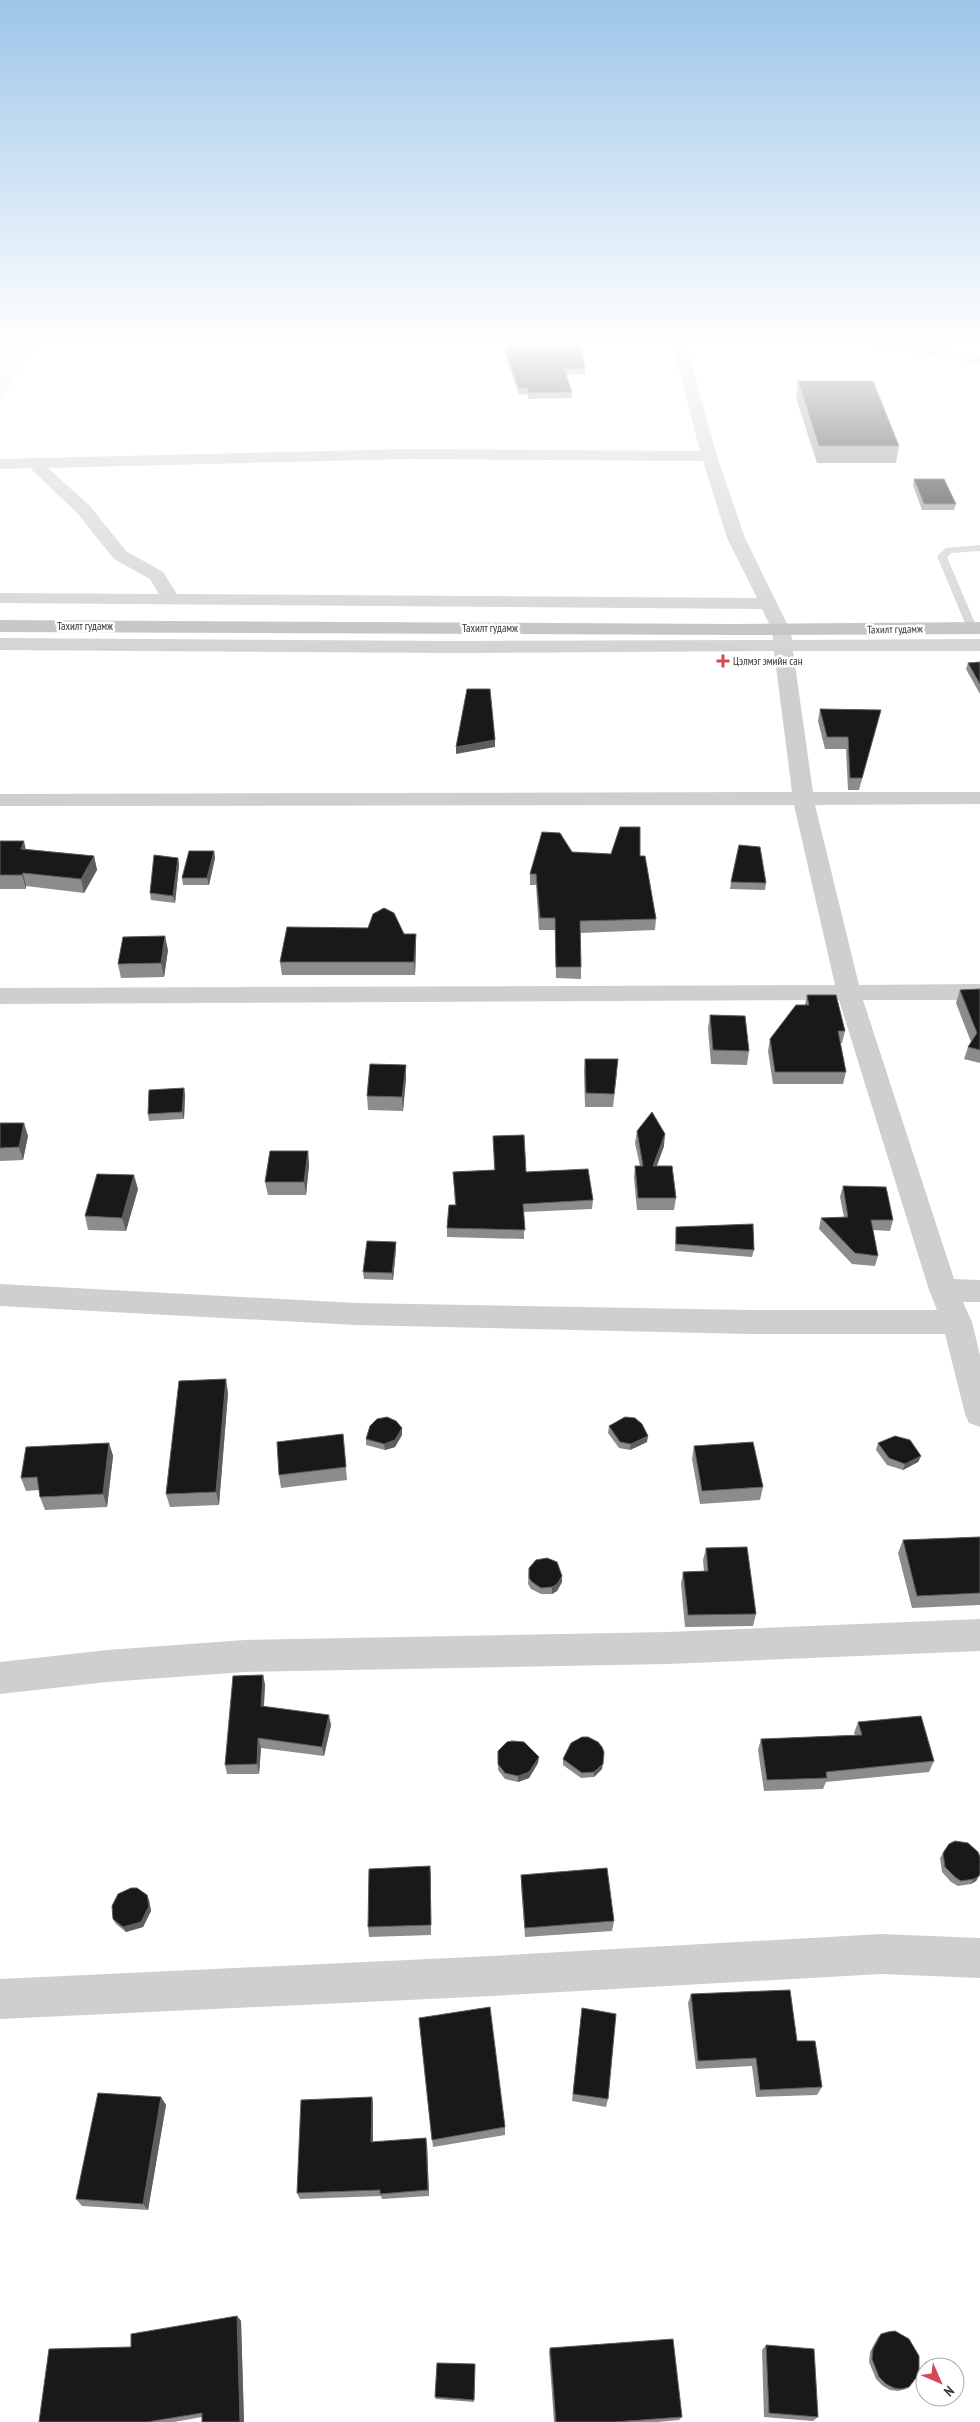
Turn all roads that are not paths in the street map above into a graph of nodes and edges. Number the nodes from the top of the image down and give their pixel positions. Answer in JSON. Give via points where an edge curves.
{"nodes":[{"id":1,"x":310,"y":457,"type":"edge"},
{"id":2,"x":709,"y":457,"type":"edge"},
{"id":3,"x":33,"y":462,"type":"junction"},
{"id":4,"x":0,"y":464,"type":"edge"},
{"id":5,"x":980,"y":548,"type":"edge"},
{"id":6,"x":0,"y":598,"type":"edge"},
{"id":7,"x":171,"y":599,"type":"junction"},
{"id":8,"x":768,"y":604,"type":"junction"},
{"id":9,"x":0,"y":626,"type":"edge"},
{"id":10,"x":978,"y":634,"type":"edge"},
{"id":11,"x":781,"y":638,"type":"junction"},
{"id":12,"x":0,"y":644,"type":"edge"},
{"id":13,"x":803,"y":797,"type":"junction"},
{"id":14,"x":980,"y":798,"type":"edge"},
{"id":15,"x":0,"y":800,"type":"edge"},
{"id":16,"x":848,"y":991,"type":"junction"},
{"id":17,"x":980,"y":992,"type":"edge"},
{"id":18,"x":0,"y":996,"type":"edge"},
{"id":19,"x":943,"y":1290,"type":"junction"},
{"id":20,"x":980,"y":1291,"type":"edge"},
{"id":21,"x":0,"y":1295,"type":"edge"},
{"id":22,"x":957,"y":1322,"type":"junction"},
{"id":23,"x":980,"y":1414,"type":"edge"},
{"id":24,"x":980,"y":1635,"type":"edge"},
{"id":25,"x":0,"y":1678,"type":"edge"},
{"id":26,"x":980,"y":1958,"type":"edge"},
{"id":27,"x":0,"y":1999,"type":"edge"}],
"edges":[{"from":1,"to":3,"type":"street"},
{"from":2,"to":8,"type":"street","via":[[736,538]]},
{"from":3,"to":4,"type":"street"},
{"from":3,"to":7,"type":"street","via":[[84,510],[120,555],[157,576]]},
{"from":5,"to":10,"type":"lane","via":[[949,550],[942,556]]},
{"from":6,"to":7,"type":"street"},
{"from":7,"to":8,"type":"street"},
{"from":8,"to":11,"type":"street"},
{"from":9,"to":11,"type":"main road","name":"Тахилт гудамж","via":[[226,625]]},
{"from":10,"to":11,"type":"street"},
{"from":11,"to":12,"type":"street","via":[[453,647]]},
{"from":11,"to":13,"type":"street"},
{"from":13,"to":14,"type":"street"},
{"from":13,"to":15,"type":"street"},
{"from":13,"to":16,"type":"street"},
{"from":16,"to":17,"type":"street"},
{"from":16,"to":18,"type":"street"},
{"from":16,"to":19,"type":"street"},
{"from":19,"to":20,"type":"street"},
{"from":19,"to":22,"type":"street"},
{"from":21,"to":22,"type":"street","via":[[356,1314],[750,1322]]},
{"from":22,"to":23,"type":"street"},
{"from":24,"to":25,"type":"street","via":[[668,1648],[245,1656]]},
{"from":26,"to":27,"type":"street","via":[[881,1954]]}]}
